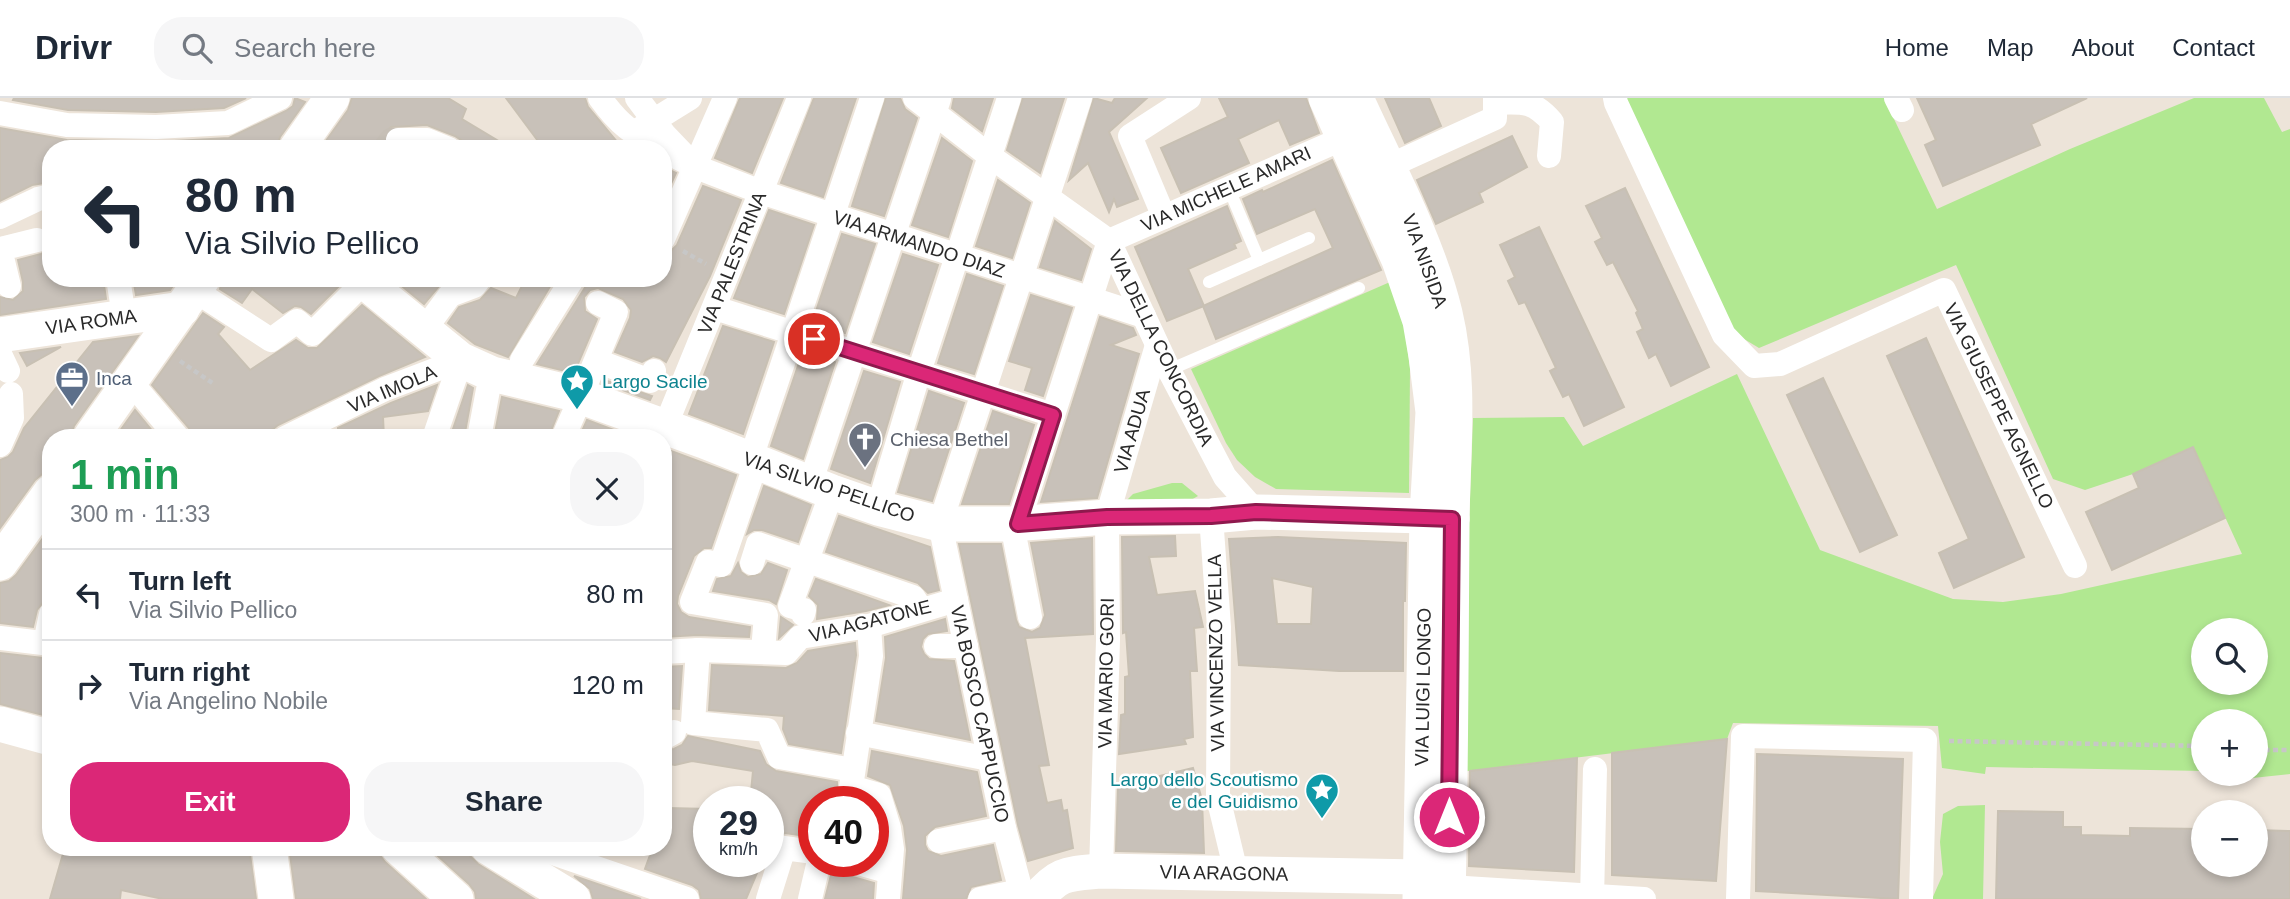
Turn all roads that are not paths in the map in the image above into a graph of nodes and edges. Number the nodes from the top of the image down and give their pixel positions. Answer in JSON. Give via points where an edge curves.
{"nodes":[{"id":1,"x":5,"y":98,"type":"edge"},
{"id":2,"x":281,"y":98,"type":"edge"},
{"id":3,"x":332,"y":98,"type":"edge"},
{"id":4,"x":600,"y":98,"type":"edge"},
{"id":5,"x":637,"y":98,"type":"edge"},
{"id":6,"x":690,"y":98,"type":"edge"},
{"id":7,"x":725,"y":98,"type":"edge"},
{"id":8,"x":799,"y":98,"type":"edge"},
{"id":9,"x":872,"y":98,"type":"edge"},
{"id":10,"x":915,"y":98,"type":"edge"},
{"id":11,"x":1009,"y":98,"type":"edge"},
{"id":12,"x":1080,"y":98,"type":"edge"},
{"id":13,"x":1189,"y":98,"type":"edge"},
{"id":14,"x":1326,"y":98,"type":"edge"},
{"id":15,"x":1356,"y":98,"type":"edge"},
{"id":16,"x":1615,"y":98,"type":"edge"},
{"id":17,"x":1495,"y":101,"type":"edge"},
{"id":18,"x":937,"y":106,"type":"edge"},
{"id":19,"x":0,"y":108,"type":"edge"},
{"id":20,"x":0,"y":113,"type":"edge"},
{"id":21,"x":638,"y":134,"type":"edge"},
{"id":22,"x":1344,"y":138,"type":"junction"},
{"id":23,"x":308,"y":140,"type":"edge"},
{"id":24,"x":398,"y":140,"type":"tunnel mouth"},
{"id":25,"x":427,"y":140,"type":"edge"},
{"id":26,"x":672,"y":153,"type":"edge"},
{"id":27,"x":672,"y":154,"type":"edge"},
{"id":28,"x":1549,"y":156,"type":"dead end"},
{"id":29,"x":991,"y":157,"type":"junction"},
{"id":30,"x":696,"y":167,"type":"junction"},
{"id":31,"x":1387,"y":167,"type":"junction"},
{"id":32,"x":1229,"y":189,"type":"junction"},
{"id":33,"x":761,"y":192,"type":"junction"},
{"id":34,"x":42,"y":197,"type":"edge"},
{"id":35,"x":1048,"y":199,"type":"junction"},
{"id":36,"x":832,"y":216,"type":"junction"},
{"id":37,"x":0,"y":217,"type":"edge"},
{"id":38,"x":1164,"y":217,"type":"junction"},
{"id":39,"x":672,"y":221,"type":"edge"},
{"id":40,"x":893,"y":236,"type":"junction"},
{"id":41,"x":1309,"y":238,"type":"dead end"},
{"id":42,"x":37,"y":240,"type":"dead end"},
{"id":43,"x":1109,"y":241,"type":"junction"},
{"id":44,"x":957,"y":256,"type":"junction"},
{"id":45,"x":1259,"y":260,"type":"junction"},
{"id":46,"x":1021,"y":276,"type":"junction"},
{"id":47,"x":1209,"y":282,"type":"dead end"},
{"id":48,"x":9,"y":286,"type":"dead end"},
{"id":49,"x":119,"y":287,"type":"edge"},
{"id":50,"x":363,"y":287,"type":"edge"},
{"id":51,"x":368,"y":287,"type":"edge"},
{"id":52,"x":471,"y":287,"type":"edge"},
{"id":53,"x":567,"y":287,"type":"edge"},
{"id":54,"x":1359,"y":288,"type":"dead end"},
{"id":55,"x":193,"y":292,"type":"edge"},
{"id":56,"x":1089,"y":298,"type":"junction"},
{"id":57,"x":598,"y":303,"type":"dead end"},
{"id":58,"x":715,"y":308,"type":"junction"},
{"id":59,"x":124,"y":316,"type":"junction"},
{"id":60,"x":1144,"y":316,"type":"junction"},
{"id":61,"x":424,"y":330,"type":"junction"},
{"id":62,"x":793,"y":332,"type":"junction"},
{"id":63,"x":0,"y":335,"type":"edge"},
{"id":64,"x":1157,"y":345,"type":"junction"},
{"id":65,"x":855,"y":352,"type":"junction"},
{"id":66,"x":461,"y":360,"type":"junction"},
{"id":67,"x":522,"y":360,"type":"dead end"},
{"id":68,"x":597,"y":361,"type":"junction"},
{"id":69,"x":1169,"y":370,"type":"junction"},
{"id":70,"x":654,"y":371,"type":"dead end"},
{"id":71,"x":919,"y":372,"type":"junction"},
{"id":72,"x":6,"y":373,"type":"edge"},
{"id":73,"x":130,"y":381,"type":"junction"},
{"id":74,"x":488,"y":390,"type":"dead end"},
{"id":75,"x":984,"y":393,"type":"junction"},
{"id":76,"x":577,"y":405,"type":"junction"},
{"id":77,"x":1053,"y":415,"type":"junction"},
{"id":78,"x":665,"y":427,"type":"junction"},
{"id":79,"x":96,"y":429,"type":"edge"},
{"id":80,"x":170,"y":429,"type":"edge"},
{"id":81,"x":303,"y":429,"type":"edge"},
{"id":82,"x":436,"y":429,"type":"edge"},
{"id":83,"x":481,"y":429,"type":"edge"},
{"id":84,"x":567,"y":429,"type":"edge"},
{"id":85,"x":670,"y":429,"type":"edge"},
{"id":86,"x":672,"y":430,"type":"edge"},
{"id":87,"x":0,"y":445,"type":"edge"},
{"id":88,"x":753,"y":462,"type":"junction"},
{"id":89,"x":821,"y":488,"type":"junction"},
{"id":90,"x":42,"y":505,"type":"edge"},
{"id":91,"x":878,"y":508,"type":"junction"},
{"id":92,"x":1256,"y":512,"type":"junction"},
{"id":93,"x":1211,"y":516,"type":"junction"},
{"id":94,"x":1107,"y":517,"type":"junction"},
{"id":95,"x":1439,"y":517,"type":"junction"},
{"id":96,"x":940,"y":524,"type":"junction"},
{"id":97,"x":1015,"y":524,"type":"junction"},
{"id":98,"x":807,"y":560,"type":"junction"},
{"id":99,"x":0,"y":563,"type":"edge"},
{"id":100,"x":752,"y":563,"type":"dead end"},
{"id":101,"x":2075,"y":566,"type":"dead end"},
{"id":102,"x":956,"y":600,"type":"junction"},
{"id":103,"x":921,"y":609,"type":"junction"},
{"id":104,"x":803,"y":614,"type":"dead end"},
{"id":105,"x":1030,"y":617,"type":"dead end"},
{"id":106,"x":869,"y":625,"type":"junction"},
{"id":107,"x":0,"y":638,"type":"edge"},
{"id":108,"x":42,"y":643,"type":"edge"},
{"id":109,"x":936,"y":646,"type":"dead end"},
{"id":110,"x":965,"y":646,"type":"junction"},
{"id":111,"x":698,"y":650,"type":"junction"},
{"id":112,"x":672,"y":651,"type":"edge"},
{"id":113,"x":763,"y":651,"type":"junction"},
{"id":114,"x":677,"y":730,"type":"edge"},
{"id":115,"x":858,"y":733,"type":"junction"},
{"id":116,"x":989,"y":759,"type":"junction"},
{"id":117,"x":1595,"y":769,"type":"dead end"},
{"id":118,"x":853,"y":770,"type":"junction"},
{"id":119,"x":1004,"y":828,"type":"junction"},
{"id":120,"x":939,"y":841,"type":"dead end"},
{"id":121,"x":798,"y":850,"type":"edge"},
{"id":122,"x":270,"y":856,"type":"edge"},
{"id":123,"x":408,"y":856,"type":"edge"},
{"id":124,"x":503,"y":856,"type":"edge"},
{"id":125,"x":559,"y":856,"type":"edge"},
{"id":126,"x":1101,"y":871,"type":"junction"},
{"id":127,"x":1236,"y":872,"type":"junction"},
{"id":128,"x":815,"y":877,"type":"edge"},
{"id":129,"x":889,"y":883,"type":"edge"},
{"id":130,"x":1435,"y":890,"type":"edge"},
{"id":131,"x":1029,"y":896,"type":"edge"},
{"id":132,"x":1592,"y":897,"type":"edge"},
{"id":133,"x":276,"y":899,"type":"edge"},
{"id":134,"x":456,"y":899,"type":"edge"},
{"id":135,"x":573,"y":899,"type":"edge"},
{"id":136,"x":687,"y":899,"type":"edge"},
{"id":137,"x":768,"y":899,"type":"edge"},
{"id":138,"x":810,"y":899,"type":"edge"},
{"id":139,"x":980,"y":899,"type":"edge"},
{"id":140,"x":1644,"y":899,"type":"edge"},
{"id":141,"x":1738,"y":899,"type":"edge"},
{"id":142,"x":1921,"y":899,"type":"edge"}],
"edges":[{"from":1,"to":19,"type":"street"},
{"from":2,"to":20,"type":"street","via":[[228,123],[156,127],[67,125]]},
{"from":3,"to":23,"type":"street"},
{"from":4,"to":21,"type":"street","via":[[616,121]]},
{"from":5,"to":21,"type":"street"},
{"from":6,"to":21,"type":"street"},
{"from":7,"to":30,"type":"street"},
{"from":8,"to":33,"type":"street","name":"VIA PALESTRINA"},
{"from":9,"to":36,"type":"street"},
{"from":10,"to":18,"type":"street","name":"VIA DELLA CONCORDIA"},
{"from":11,"to":29,"type":"street"},
{"from":12,"to":35,"type":"street"},
{"from":13,"to":38,"type":"street","via":[[1130,136]]},
{"from":14,"to":22,"type":"street","name":"VIA NISIDA"},
{"from":15,"to":31,"type":"street","name":"VIA NISIDA"},
{"from":16,"to":101,"type":"street","name":"VIA GIUSEPPE AGNELLO","via":[[1724,335],[1754,366],[1780,364],[1944,290]]},
{"from":17,"to":28,"type":"street","via":[[1538,106],[1552,122]]},
{"from":17,"to":31,"type":"street","via":[[1495,118]]},
{"from":18,"to":29,"type":"street","name":"VIA DELLA CONCORDIA"},
{"from":18,"to":40,"type":"street"},
{"from":22,"to":32,"type":"street","name":"VIA MICHELE AMARI"},
{"from":22,"to":95,"type":"street","name":"VIA NISIDA","via":[[1399,260],[1420,321],[1433,412]]},
{"from":24,"to":25,"type":"street"},
{"from":26,"to":30,"type":"street"},
{"from":27,"to":30,"type":"street","name":"VIA ARMANDO DIAZ"},
{"from":29,"to":35,"type":"street","name":"VIA DELLA CONCORDIA"},
{"from":29,"to":44,"type":"street"},
{"from":30,"to":33,"type":"street","name":"VIA ARMANDO DIAZ"},
{"from":30,"to":39,"type":"street"},
{"from":31,"to":95,"type":"street","name":"VIA NISIDA","via":[[1427,258],[1451,349],[1456,414]]},
{"from":32,"to":38,"type":"street","name":"VIA MICHELE AMARI"},
{"from":32,"to":45,"type":"lane"},
{"from":33,"to":36,"type":"street","name":"VIA ARMANDO DIAZ"},
{"from":33,"to":58,"type":"street","name":"VIA PALESTRINA"},
{"from":34,"to":37,"type":"street"},
{"from":35,"to":43,"type":"street","name":"VIA DELLA CONCORDIA"},
{"from":35,"to":46,"type":"street"},
{"from":36,"to":40,"type":"street","name":"VIA ARMANDO DIAZ"},
{"from":36,"to":62,"type":"street"},
{"from":38,"to":43,"type":"street","name":"VIA MICHELE AMARI"},
{"from":40,"to":44,"type":"street","name":"VIA ARMANDO DIAZ"},
{"from":40,"to":65,"type":"street"},
{"from":41,"to":45,"type":"lane"},
{"from":42,"to":48,"type":"street","via":[[0,249]]},
{"from":43,"to":56,"type":"street"},
{"from":43,"to":60,"type":"street","name":"VIA DELLA CONCORDIA"},
{"from":44,"to":46,"type":"street","name":"VIA ARMANDO DIAZ"},
{"from":44,"to":71,"type":"street"},
{"from":45,"to":47,"type":"lane"},
{"from":46,"to":56,"type":"street","name":"VIA ARMANDO DIAZ"},
{"from":46,"to":75,"type":"street"},
{"from":49,"to":59,"type":"street"},
{"from":50,"to":55,"type":"street","via":[[312,334],[297,321],[271,340]]},
{"from":51,"to":61,"type":"street","name":"VIA SILVIO PELLICO"},
{"from":52,"to":61,"type":"street","via":[[450,295]]},
{"from":53,"to":67,"type":"street"},
{"from":54,"to":69,"type":"lane"},
{"from":55,"to":59,"type":"street","name":"VIA ROMA"},
{"from":55,"to":73,"type":"street"},
{"from":56,"to":60,"type":"street","name":"VIA ARMANDO DIAZ"},
{"from":56,"to":77,"type":"street"},
{"from":57,"to":68,"type":"street","via":[[616,312]]},
{"from":58,"to":62,"type":"street"},
{"from":58,"to":78,"type":"street","name":"VIA PALESTRINA"},
{"from":59,"to":63,"type":"street","name":"VIA ROMA"},
{"from":60,"to":64,"type":"street","name":"VIA DELLA CONCORDIA"},
{"from":61,"to":66,"type":"street","name":"VIA SILVIO PELLICO"},
{"from":62,"to":65,"type":"street"},
{"from":62,"to":88,"type":"street"},
{"from":64,"to":69,"type":"street","name":"VIA DELLA CONCORDIA"},
{"from":64,"to":94,"type":"street","name":"VIA ADUA"},
{"from":65,"to":71,"type":"street"},
{"from":65,"to":89,"type":"street"},
{"from":66,"to":76,"type":"street","name":"VIA SILVIO PELLICO"},
{"from":66,"to":81,"type":"street","name":"VIA IMOLA","via":[[385,389]]},
{"from":66,"to":82,"type":"street"},
{"from":68,"to":70,"type":"street","via":[[650,381]]},
{"from":68,"to":76,"type":"street"},
{"from":69,"to":92,"type":"street","name":"VIA DELLA CONCORDIA","via":[[1225,477]]},
{"from":71,"to":75,"type":"street"},
{"from":71,"to":91,"type":"street"},
{"from":72,"to":87,"type":"street","via":[[12,418]]},
{"from":73,"to":79,"type":"street"},
{"from":73,"to":80,"type":"street"},
{"from":74,"to":83,"type":"street"},
{"from":75,"to":77,"type":"street"},
{"from":75,"to":96,"type":"street"},
{"from":76,"to":78,"type":"street","name":"VIA SILVIO PELLICO"},
{"from":76,"to":84,"type":"street"},
{"from":77,"to":97,"type":"street"},
{"from":78,"to":85,"type":"street","name":"VIA SILVIO PELLICO"},
{"from":86,"to":88,"type":"street","name":"VIA SILVIO PELLICO"},
{"from":88,"to":89,"type":"street","name":"VIA SILVIO PELLICO"},
{"from":88,"to":113,"type":"street","via":[[721,565],[708,562],[692,602],[765,615]]},
{"from":89,"to":91,"type":"street","name":"VIA SILVIO PELLICO"},
{"from":89,"to":98,"type":"street"},
{"from":90,"to":99,"type":"street"},
{"from":91,"to":96,"type":"street","name":"VIA SILVIO PELLICO"},
{"from":92,"to":93,"type":"street","name":"VIA SILVIO PELLICO"},
{"from":92,"to":95,"type":"street","name":"VIA SILVIO PELLICO"},
{"from":93,"to":94,"type":"street","name":"VIA SILVIO PELLICO"},
{"from":93,"to":127,"type":"street","name":"VIA VINCENZO VELLA","via":[[1219,627],[1217,797]]},
{"from":94,"to":97,"type":"street","name":"VIA SILVIO PELLICO"},
{"from":94,"to":126,"type":"street","name":"VIA MARIO GORI"},
{"from":95,"to":130,"type":"street","name":"VIA LUIGI LONGO"},
{"from":96,"to":97,"type":"street","name":"VIA SILVIO PELLICO"},
{"from":96,"to":102,"type":"street","name":"VIA BOSCO CAPPUCCIO"},
{"from":97,"to":105,"type":"street"},
{"from":98,"to":100,"type":"street","via":[[758,544]]},
{"from":98,"to":103,"type":"street","via":[[913,597]]},
{"from":98,"to":104,"type":"street","via":[[790,606],[804,610]]},
{"from":102,"to":103,"type":"street","name":"VIA AGATONE"},
{"from":102,"to":110,"type":"street","name":"VIA BOSCO CAPPUCCIO"},
{"from":103,"to":106,"type":"street","name":"VIA AGATONE"},
{"from":106,"to":113,"type":"street","name":"VIA AGATONE","via":[[800,637],[786,653]]},
{"from":106,"to":115,"type":"street","via":[[871,656]]},
{"from":107,"to":108,"type":"street"},
{"from":109,"to":110,"type":"street"},
{"from":110,"to":116,"type":"street","name":"VIA BOSCO CAPPUCCIO"},
{"from":111,"to":112,"type":"street","name":"VIA AGATONE"},
{"from":111,"to":113,"type":"street","name":"VIA AGATONE"},
{"from":111,"to":114,"type":"street"},
{"from":114,"to":118,"type":"street","via":[[767,730],[779,757]]},
{"from":115,"to":116,"type":"street"},
{"from":115,"to":118,"type":"street"},
{"from":116,"to":119,"type":"street","name":"VIA BOSCO CAPPUCCIO"},
{"from":117,"to":132,"type":"street"},
{"from":118,"to":129,"type":"street","via":[[851,787],[879,795],[892,849]]},
{"from":119,"to":120,"type":"street"},
{"from":119,"to":131,"type":"street","name":"VIA BOSCO CAPPUCCIO"},
{"from":121,"to":137,"type":"street","via":[[784,848]]},
{"from":122,"to":133,"type":"street"},
{"from":123,"to":134,"type":"street"},
{"from":124,"to":135,"type":"street"},
{"from":125,"to":136,"type":"street"},
{"from":126,"to":127,"type":"street","name":"VIA ARAGONA"},
{"from":126,"to":131,"type":"street","name":"VIA ARAGONA","via":[[1066,874]]},
{"from":127,"to":130,"type":"street","name":"VIA ARAGONA"},
{"from":128,"to":138,"type":"street"},
{"from":130,"to":132,"type":"street"},
{"from":131,"to":139,"type":"street"},
{"from":132,"to":140,"type":"street"},
{"from":141,"to":142,"type":"street","via":[[1743,736],[1925,740]]}]}
